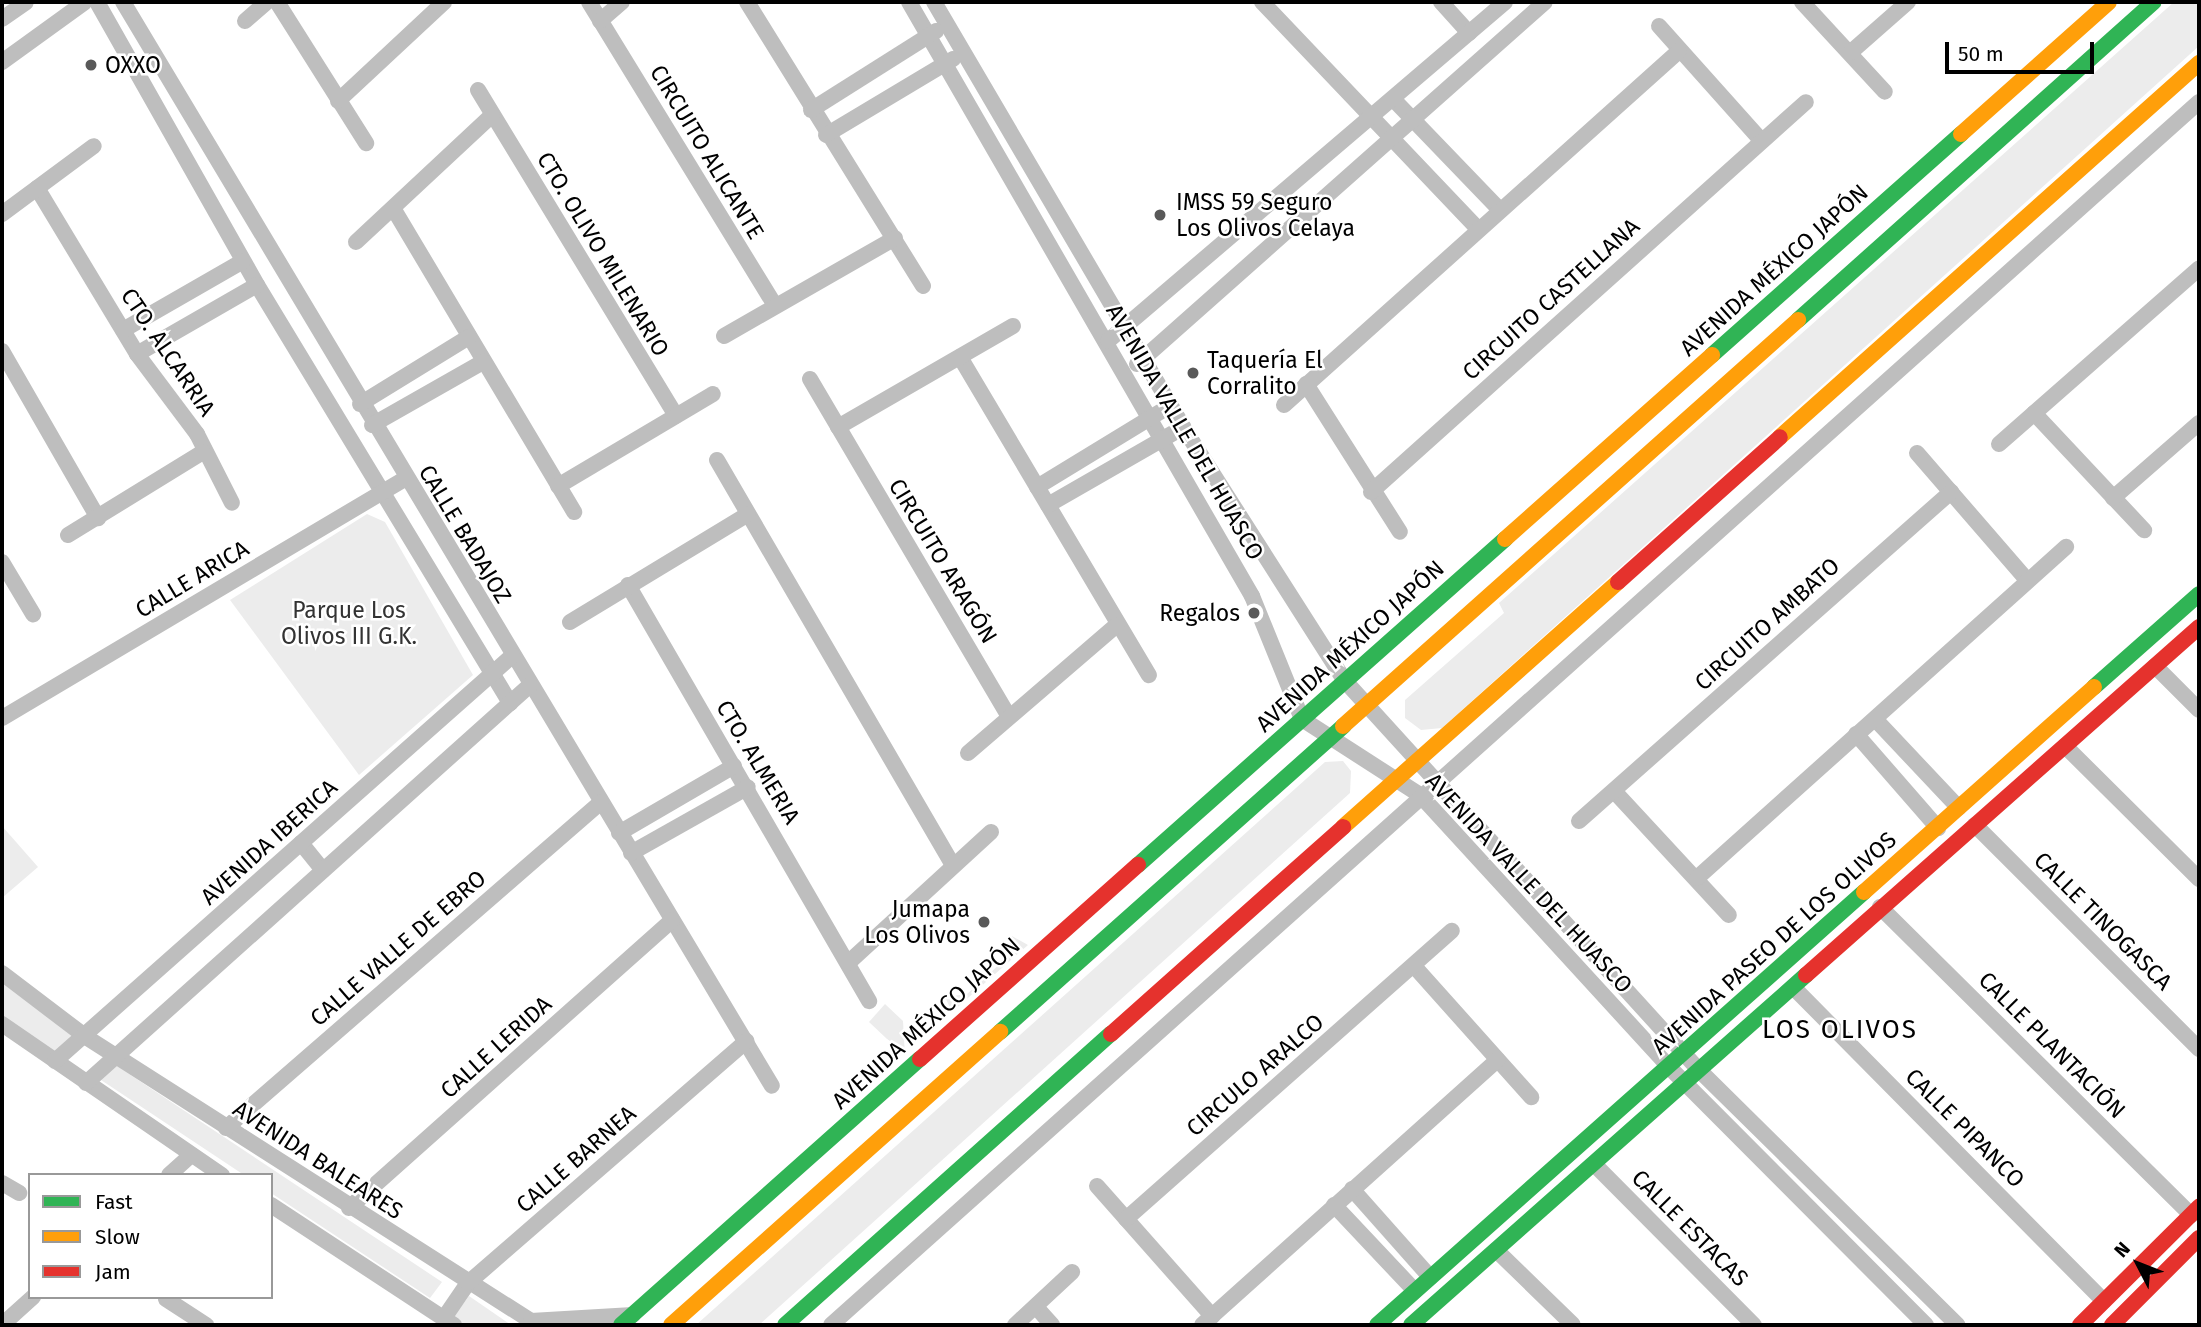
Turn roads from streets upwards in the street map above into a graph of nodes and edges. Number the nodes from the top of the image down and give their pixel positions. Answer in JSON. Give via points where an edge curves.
{"nodes":[{"id":1,"x":26,"y":2,"type":"edge"},
{"id":2,"x":85,"y":2,"type":"edge"},
{"id":3,"x":97,"y":2,"type":"edge"},
{"id":4,"x":123,"y":2,"type":"edge"},
{"id":5,"x":267,"y":2,"type":"edge"},
{"id":6,"x":277,"y":2,"type":"edge"},
{"id":7,"x":444,"y":2,"type":"edge"},
{"id":8,"x":589,"y":2,"type":"edge"},
{"id":9,"x":622,"y":2,"type":"edge"},
{"id":10,"x":747,"y":2,"type":"edge"},
{"id":11,"x":909,"y":2,"type":"edge"},
{"id":12,"x":934,"y":2,"type":"edge"},
{"id":13,"x":1262,"y":2,"type":"edge"},
{"id":14,"x":1441,"y":2,"type":"edge"},
{"id":15,"x":1505,"y":2,"type":"edge"},
{"id":16,"x":1545,"y":2,"type":"edge"},
{"id":17,"x":1802,"y":2,"type":"edge"},
{"id":18,"x":1908,"y":2,"type":"edge"},
{"id":19,"x":2109,"y":2,"type":"edge"},
{"id":20,"x":2154,"y":2,"type":"edge"},
{"id":21,"x":2,"y":19,"type":"edge"},
{"id":22,"x":245,"y":21,"type":"dead end"},
{"id":23,"x":600,"y":21,"type":"junction"},
{"id":24,"x":946,"y":24,"type":"junction"},
{"id":25,"x":1659,"y":26,"type":"dead end"},
{"id":26,"x":1469,"y":33,"type":"junction"},
{"id":27,"x":929,"y":35,"type":"junction"},
{"id":28,"x":1679,"y":51,"type":"junction"},
{"id":29,"x":1851,"y":52,"type":"junction"},
{"id":30,"x":963,"y":53,"type":"junction"},
{"id":31,"x":2,"y":62,"type":"edge"},
{"id":32,"x":2199,"y":63,"type":"edge"},
{"id":33,"x":944,"y":65,"type":"junction"},
{"id":34,"x":478,"y":90,"type":"dead end"},
{"id":35,"x":1885,"y":92,"type":"dead end"},
{"id":36,"x":338,"y":101,"type":"junction"},
{"id":37,"x":1395,"y":101,"type":"junction"},
{"id":38,"x":182,"y":102,"type":"junction"},
{"id":39,"x":1806,"y":102,"type":"dead end"},
{"id":40,"x":2199,"y":102,"type":"edge"},
{"id":41,"x":811,"y":110,"type":"junction"},
{"id":42,"x":160,"y":114,"type":"junction"},
{"id":43,"x":492,"y":115,"type":"junction"},
{"id":44,"x":1369,"y":120,"type":"junction"},
{"id":45,"x":1416,"y":120,"type":"junction"},
{"id":46,"x":826,"y":135,"type":"junction"},
{"id":47,"x":1397,"y":137,"type":"junction"},
{"id":48,"x":1762,"y":141,"type":"junction"},
{"id":49,"x":366,"y":143,"type":"dead end"},
{"id":50,"x":94,"y":146,"type":"dead end"},
{"id":51,"x":37,"y":188,"type":"junction"},
{"id":52,"x":393,"y":208,"type":"junction"},
{"id":53,"x":1500,"y":210,"type":"junction"},
{"id":54,"x":2,"y":214,"type":"edge"},
{"id":55,"x":1478,"y":229,"type":"junction"},
{"id":56,"x":895,"y":238,"type":"junction"},
{"id":57,"x":356,"y":242,"type":"dead end"},
{"id":58,"x":243,"y":261,"type":"junction"},
{"id":59,"x":2199,"y":268,"type":"edge"},
{"id":60,"x":257,"y":285,"type":"junction"},
{"id":61,"x":923,"y":286,"type":"dead end"},
{"id":62,"x":775,"y":306,"type":"junction"},
{"id":63,"x":1013,"y":326,"type":"dead end"},
{"id":64,"x":1128,"y":329,"type":"junction"},
{"id":65,"x":123,"y":330,"type":"junction"},
{"id":66,"x":724,"y":336,"type":"dead end"},
{"id":67,"x":469,"y":337,"type":"junction"},
{"id":68,"x":1108,"y":341,"type":"junction"},
{"id":69,"x":2,"y":351,"type":"edge"},
{"id":70,"x":137,"y":354,"type":"junction"},
{"id":71,"x":960,"y":357,"type":"junction"},
{"id":72,"x":1144,"y":360,"type":"junction"},
{"id":73,"x":483,"y":362,"type":"junction"},
{"id":74,"x":1126,"y":371,"type":"junction"},
{"id":75,"x":810,"y":379,"type":"dead end"},
{"id":76,"x":1306,"y":384,"type":"junction"},
{"id":77,"x":713,"y":394,"type":"dead end"},
{"id":78,"x":360,"y":404,"type":"junction"},
{"id":79,"x":1284,"y":405,"type":"dead end"},
{"id":80,"x":1171,"y":406,"type":"junction"},
{"id":81,"x":2034,"y":413,"type":"junction"},
{"id":82,"x":676,"y":416,"type":"junction"},
{"id":83,"x":1152,"y":416,"type":"junction"},
{"id":84,"x":2199,"y":423,"type":"edge"},
{"id":85,"x":372,"y":425,"type":"junction"},
{"id":86,"x":838,"y":427,"type":"junction"},
{"id":87,"x":1183,"y":427,"type":"junction"},
{"id":88,"x":1165,"y":438,"type":"junction"},
{"id":89,"x":1999,"y":444,"type":"dead end"},
{"id":90,"x":203,"y":452,"type":"junction"},
{"id":91,"x":1917,"y":453,"type":"dead end"},
{"id":92,"x":717,"y":460,"type":"dead end"},
{"id":93,"x":405,"y":479,"type":"junction"},
{"id":94,"x":558,"y":486,"type":"junction"},
{"id":95,"x":1037,"y":487,"type":"junction"},
{"id":96,"x":382,"y":492,"type":"junction"},
{"id":97,"x":1371,"y":492,"type":"junction"},
{"id":98,"x":1951,"y":492,"type":"junction"},
{"id":99,"x":2113,"y":498,"type":"junction"},
{"id":100,"x":232,"y":503,"type":"dead end"},
{"id":101,"x":1048,"y":505,"type":"junction"},
{"id":102,"x":574,"y":512,"type":"dead end"},
{"id":103,"x":748,"y":514,"type":"junction"},
{"id":104,"x":98,"y":518,"type":"junction"},
{"id":105,"x":2144,"y":530,"type":"dead end"},
{"id":106,"x":1401,"y":532,"type":"dead end"},
{"id":107,"x":68,"y":535,"type":"dead end"},
{"id":108,"x":2066,"y":547,"type":"dead end"},
{"id":109,"x":3,"y":568,"type":"edge"},
{"id":110,"x":2028,"y":581,"type":"junction"},
{"id":111,"x":628,"y":585,"type":"junction"},
{"id":112,"x":2199,"y":593,"type":"edge"},
{"id":113,"x":33,"y":614,"type":"dead end"},
{"id":114,"x":570,"y":622,"type":"dead end"},
{"id":115,"x":1117,"y":625,"type":"junction"},
{"id":116,"x":2199,"y":627,"type":"edge"},
{"id":117,"x":512,"y":656,"type":"junction"},
{"id":118,"x":2155,"y":666,"type":"junction"},
{"id":119,"x":1149,"y":675,"type":"dead end"},
{"id":120,"x":488,"y":676,"type":"junction"},
{"id":121,"x":1345,"y":681,"type":"junction"},
{"id":122,"x":530,"y":685,"type":"junction"},
{"id":123,"x":510,"y":704,"type":"junction"},
{"id":124,"x":1365,"y":707,"type":"junction"},
{"id":125,"x":2199,"y":710,"type":"edge"},
{"id":126,"x":2,"y":718,"type":"edge"},
{"id":127,"x":1009,"y":718,"type":"junction"},
{"id":128,"x":1302,"y":719,"type":"junction"},
{"id":129,"x":1875,"y":719,"type":"junction"},
{"id":130,"x":1856,"y":734,"type":"junction"},
{"id":131,"x":1329,"y":739,"type":"junction"},
{"id":132,"x":2065,"y":746,"type":"junction"},
{"id":133,"x":968,"y":753,"type":"dead end"},
{"id":134,"x":1419,"y":762,"type":"junction"},
{"id":135,"x":734,"y":766,"type":"junction"},
{"id":136,"x":1398,"y":781,"type":"junction"},
{"id":137,"x":1434,"y":782,"type":"junction"},
{"id":138,"x":748,"y":787,"type":"junction"},
{"id":139,"x":1614,"y":791,"type":"junction"},
{"id":140,"x":1420,"y":795,"type":"junction"},
{"id":141,"x":601,"y":802,"type":"junction"},
{"id":142,"x":1959,"y":808,"type":"junction"},
{"id":143,"x":1579,"y":821,"type":"dead end"},
{"id":144,"x":1975,"y":825,"type":"junction"},
{"id":145,"x":1938,"y":828,"type":"junction"},
{"id":146,"x":991,"y":832,"type":"dead end"},
{"id":147,"x":619,"y":833,"type":"junction"},
{"id":148,"x":301,"y":843,"type":"junction"},
{"id":149,"x":631,"y":853,"type":"junction"},
{"id":150,"x":953,"y":865,"type":"junction"},
{"id":151,"x":323,"y":870,"type":"junction"},
{"id":152,"x":1697,"y":878,"type":"junction"},
{"id":153,"x":2199,"y":879,"type":"edge"},
{"id":154,"x":1880,"y":907,"type":"junction"},
{"id":155,"x":1729,"y":915,"type":"dead end"},
{"id":156,"x":1078,"y":919,"type":"junction"},
{"id":157,"x":672,"y":920,"type":"junction"},
{"id":158,"x":1452,"y":931,"type":"dead end"},
{"id":159,"x":1099,"y":943,"type":"junction"},
{"id":160,"x":848,"y":963,"type":"junction"},
{"id":161,"x":1414,"y":966,"type":"junction"},
{"id":162,"x":2,"y":973,"type":"edge"},
{"id":163,"x":1793,"y":987,"type":"junction"},
{"id":164,"x":869,"y":1001,"type":"dead end"},
{"id":165,"x":2,"y":1024,"type":"edge"},
{"id":166,"x":86,"y":1037,"type":"junction"},
{"id":167,"x":746,"y":1041,"type":"junction"},
{"id":168,"x":2199,"y":1049,"type":"edge"},
{"id":169,"x":1685,"y":1054,"type":"junction"},
{"id":170,"x":114,"y":1055,"type":"junction"},
{"id":171,"x":1497,"y":1060,"type":"junction"},
{"id":172,"x":55,"y":1061,"type":"junction"},
{"id":173,"x":1669,"y":1067,"type":"junction"},
{"id":174,"x":1699,"y":1070,"type":"junction"},
{"id":175,"x":1684,"y":1082,"type":"junction"},
{"id":176,"x":86,"y":1083,"type":"junction"},
{"id":177,"x":772,"y":1086,"type":"dead end"},
{"id":178,"x":1531,"y":1097,"type":"dead end"},
{"id":179,"x":845,"y":1126,"type":"junction"},
{"id":180,"x":226,"y":1128,"type":"junction"},
{"id":181,"x":866,"y":1151,"type":"junction"},
{"id":182,"x":191,"y":1155,"type":"junction"},
{"id":183,"x":1594,"y":1164,"type":"junction"},
{"id":184,"x":171,"y":1173,"type":"edge"},
{"id":185,"x":219,"y":1173,"type":"edge"},
{"id":186,"x":2,"y":1183,"type":"edge"},
{"id":187,"x":1097,"y":1186,"type":"dead end"},
{"id":188,"x":1352,"y":1189,"type":"junction"},
{"id":189,"x":19,"y":1193,"type":"dead end"},
{"id":190,"x":1334,"y":1205,"type":"junction"},
{"id":191,"x":273,"y":1206,"type":"edge"},
{"id":192,"x":349,"y":1208,"type":"junction"},
{"id":193,"x":2195,"y":1211,"type":"edge"},
{"id":194,"x":1126,"y":1219,"type":"junction"},
{"id":195,"x":2199,"y":1238,"type":"edge"},
{"id":196,"x":1496,"y":1250,"type":"junction"},
{"id":197,"x":1072,"y":1272,"type":"dead end"},
{"id":198,"x":1430,"y":1277,"type":"junction"},
{"id":199,"x":468,"y":1283,"type":"junction"},
{"id":200,"x":1415,"y":1291,"type":"junction"},
{"id":201,"x":31,"y":1299,"type":"edge"},
{"id":202,"x":166,"y":1299,"type":"dead end"},
{"id":203,"x":2104,"y":1301,"type":"junction"},
{"id":204,"x":1036,"y":1307,"type":"junction"},
{"id":205,"x":1394,"y":1310,"type":"junction"},
{"id":206,"x":627,"y":1320,"type":"edge"},
{"id":207,"x":1207,"y":1321,"type":"edge"},
{"id":208,"x":449,"y":1322,"type":"edge"},
{"id":209,"x":2,"y":1325,"type":"edge"},
{"id":210,"x":203,"y":1325,"type":"edge"},
{"id":211,"x":671,"y":1325,"type":"edge"},
{"id":212,"x":785,"y":1325,"type":"edge"},
{"id":213,"x":831,"y":1325,"type":"edge"},
{"id":214,"x":1015,"y":1325,"type":"edge"},
{"id":215,"x":1052,"y":1325,"type":"edge"},
{"id":216,"x":1377,"y":1325,"type":"edge"},
{"id":217,"x":1411,"y":1325,"type":"edge"},
{"id":218,"x":1573,"y":1325,"type":"edge"},
{"id":219,"x":1754,"y":1325,"type":"edge"},
{"id":220,"x":1926,"y":1325,"type":"edge"},
{"id":221,"x":1958,"y":1325,"type":"edge"},
{"id":222,"x":2080,"y":1325,"type":"edge"},
{"id":223,"x":2112,"y":1325,"type":"edge"}],
"edges":[{"from":1,"to":21,"type":"street"},
{"from":2,"to":31,"type":"street"},
{"from":3,"to":42,"type":"street"},
{"from":4,"to":38,"type":"street","name":"CALLE BADAJOZ"},
{"from":5,"to":22,"type":"street"},
{"from":6,"to":36,"type":"street"},
{"from":7,"to":36,"type":"street"},
{"from":8,"to":23,"type":"street","name":"CIRCUITO ALICANTE"},
{"from":9,"to":23,"type":"street"},
{"from":10,"to":41,"type":"street"},
{"from":11,"to":27,"type":"street","name":"AVENIDA VALLE DEL HUASCO"},
{"from":12,"to":24,"type":"street","name":"AVENIDA VALLE DEL HUASCO"},
{"from":13,"to":44,"type":"street"},
{"from":14,"to":26,"type":"street"},
{"from":15,"to":26,"type":"street"},
{"from":16,"to":45,"type":"street"},
{"from":17,"to":29,"type":"street"},
{"from":18,"to":29,"type":"street"},
{"from":19,"to":121,"type":"street","name":"AVENIDA MÉXICO JAPÓN"},
{"from":20,"to":124,"type":"street"},
{"from":23,"to":62,"type":"street","name":"CIRCUITO ALICANTE"},
{"from":24,"to":27,"type":"street"},
{"from":24,"to":30,"type":"street","name":"AVENIDA VALLE DEL HUASCO"},
{"from":25,"to":28,"type":"street"},
{"from":26,"to":37,"type":"street"},
{"from":27,"to":33,"type":"street","name":"AVENIDA VALLE DEL HUASCO"},
{"from":27,"to":41,"type":"street"},
{"from":28,"to":48,"type":"street"},
{"from":28,"to":53,"type":"street"},
{"from":29,"to":35,"type":"street"},
{"from":30,"to":33,"type":"street"},
{"from":30,"to":64,"type":"street","name":"AVENIDA VALLE DEL HUASCO"},
{"from":32,"to":134,"type":"street"},
{"from":33,"to":46,"type":"street"},
{"from":33,"to":68,"type":"street","name":"AVENIDA VALLE DEL HUASCO"},
{"from":34,"to":43,"type":"street","name":"CTO. OLIVO MILENARIO"},
{"from":36,"to":49,"type":"street"},
{"from":37,"to":44,"type":"street"},
{"from":37,"to":45,"type":"street"},
{"from":38,"to":42,"type":"street"},
{"from":38,"to":78,"type":"street","name":"CALLE BADAJOZ"},
{"from":39,"to":48,"type":"street","name":"CIRCUITO CASTELLANA"},
{"from":40,"to":137,"type":"street"},
{"from":41,"to":46,"type":"street"},
{"from":42,"to":58,"type":"street"},
{"from":43,"to":52,"type":"street"},
{"from":43,"to":82,"type":"street","name":"CTO. OLIVO MILENARIO"},
{"from":44,"to":47,"type":"street"},
{"from":44,"to":64,"type":"street"},
{"from":45,"to":47,"type":"street"},
{"from":45,"to":53,"type":"street"},
{"from":46,"to":56,"type":"street"},
{"from":47,"to":55,"type":"street"},
{"from":47,"to":72,"type":"street"},
{"from":48,"to":97,"type":"street","name":"CIRCUITO CASTELLANA"},
{"from":50,"to":51,"type":"street"},
{"from":51,"to":54,"type":"street"},
{"from":51,"to":65,"type":"street","name":"CTO. ALCARRIA"},
{"from":52,"to":57,"type":"street"},
{"from":52,"to":67,"type":"street"},
{"from":53,"to":55,"type":"street"},
{"from":55,"to":76,"type":"street"},
{"from":56,"to":61,"type":"street"},
{"from":56,"to":62,"type":"street"},
{"from":58,"to":60,"type":"street"},
{"from":58,"to":65,"type":"street"},
{"from":59,"to":81,"type":"street"},
{"from":60,"to":70,"type":"street"},
{"from":60,"to":96,"type":"street"},
{"from":62,"to":66,"type":"street"},
{"from":63,"to":71,"type":"street"},
{"from":64,"to":68,"type":"street"},
{"from":64,"to":72,"type":"street","name":"AVENIDA VALLE DEL HUASCO"},
{"from":65,"to":70,"type":"street","name":"CTO. ALCARRIA"},
{"from":67,"to":73,"type":"street"},
{"from":67,"to":78,"type":"street"},
{"from":68,"to":74,"type":"street","name":"AVENIDA VALLE DEL HUASCO"},
{"from":69,"to":104,"type":"street"},
{"from":70,"to":90,"type":"street","name":"CTO. ALCARRIA","via":[[197,434]]},
{"from":71,"to":86,"type":"street"},
{"from":71,"to":95,"type":"street"},
{"from":72,"to":74,"type":"street"},
{"from":72,"to":80,"type":"street","name":"AVENIDA VALLE DEL HUASCO"},
{"from":73,"to":85,"type":"street"},
{"from":73,"to":94,"type":"street"},
{"from":74,"to":83,"type":"street","name":"AVENIDA VALLE DEL HUASCO"},
{"from":75,"to":86,"type":"street","name":"CIRCUITO ARAGÓN"},
{"from":76,"to":79,"type":"street"},
{"from":76,"to":97,"type":"street"},
{"from":77,"to":82,"type":"street"},
{"from":78,"to":85,"type":"street","name":"CALLE BADAJOZ"},
{"from":80,"to":83,"type":"street"},
{"from":80,"to":87,"type":"street","name":"AVENIDA VALLE DEL HUASCO"},
{"from":81,"to":89,"type":"street"},
{"from":81,"to":99,"type":"street"},
{"from":82,"to":94,"type":"street"},
{"from":83,"to":88,"type":"street","name":"AVENIDA VALLE DEL HUASCO"},
{"from":83,"to":95,"type":"street"},
{"from":84,"to":99,"type":"street"},
{"from":85,"to":93,"type":"street","name":"CALLE BADAJOZ"},
{"from":86,"to":127,"type":"street","name":"CIRCUITO ARAGÓN"},
{"from":87,"to":88,"type":"street"},
{"from":87,"to":121,"type":"street","name":"AVENIDA VALLE DEL HUASCO"},
{"from":88,"to":101,"type":"street"},
{"from":88,"to":128,"type":"street","name":"AVENIDA VALLE DEL HUASCO","via":[[1252,596]]},
{"from":90,"to":100,"type":"street"},
{"from":90,"to":104,"type":"street","name":"CTO. ALCARRIA"},
{"from":91,"to":98,"type":"street"},
{"from":92,"to":103,"type":"street"},
{"from":93,"to":96,"type":"street","name":"CALLE ARICA"},
{"from":93,"to":117,"type":"street","name":"CALLE BADAJOZ"},
{"from":94,"to":102,"type":"street"},
{"from":95,"to":101,"type":"street"},
{"from":96,"to":120,"type":"street"},
{"from":96,"to":126,"type":"street","name":"CALLE ARICA"},
{"from":97,"to":106,"type":"street"},
{"from":98,"to":110,"type":"street"},
{"from":98,"to":139,"type":"street","name":"CIRCUITO AMBATO"},
{"from":99,"to":105,"type":"street"},
{"from":101,"to":115,"type":"street"},
{"from":103,"to":111,"type":"street"},
{"from":103,"to":150,"type":"street"},
{"from":104,"to":107,"type":"street","name":"CTO. ALCARRIA"},
{"from":108,"to":110,"type":"street"},
{"from":109,"to":113,"type":"street"},
{"from":110,"to":129,"type":"street"},
{"from":111,"to":114,"type":"street"},
{"from":111,"to":135,"type":"street","name":"CTO. ALMERIA"},
{"from":112,"to":142,"type":"street","name":"AVENIDA PASEO DE LOS OLIVOS"},
{"from":115,"to":119,"type":"street"},
{"from":115,"to":127,"type":"street"},
{"from":116,"to":118,"type":"street","name":"AVENIDA PASEO DE LOS OLIVOS"},
{"from":117,"to":120,"type":"street","name":"AVENIDA IBERICA"},
{"from":117,"to":122,"type":"street","name":"CALLE BADAJOZ"},
{"from":118,"to":125,"type":"street"},
{"from":118,"to":132,"type":"street","name":"AVENIDA PASEO DE LOS OLIVOS"},
{"from":120,"to":123,"type":"street"},
{"from":120,"to":148,"type":"street","name":"AVENIDA IBERICA"},
{"from":121,"to":124,"type":"street","name":"AVENIDA VALLE DEL HUASCO"},
{"from":121,"to":128,"type":"street","name":"AVENIDA MÉXICO JAPÓN"},
{"from":122,"to":123,"type":"street"},
{"from":122,"to":141,"type":"street","name":"CALLE BADAJOZ"},
{"from":123,"to":151,"type":"street"},
{"from":124,"to":131,"type":"street"},
{"from":124,"to":134,"type":"street","name":"AVENIDA VALLE DEL HUASCO"},
{"from":127,"to":133,"type":"street"},
{"from":128,"to":131,"type":"street","name":"AVENIDA VALLE DEL HUASCO"},
{"from":128,"to":156,"type":"street","name":"AVENIDA MÉXICO JAPÓN"},
{"from":129,"to":130,"type":"street"},
{"from":129,"to":142,"type":"street"},
{"from":130,"to":145,"type":"street"},
{"from":130,"to":152,"type":"street"},
{"from":131,"to":136,"type":"street","name":"AVENIDA VALLE DEL HUASCO"},
{"from":131,"to":159,"type":"street"},
{"from":132,"to":144,"type":"street","name":"AVENIDA PASEO DE LOS OLIVOS"},
{"from":132,"to":153,"type":"street"},
{"from":134,"to":136,"type":"street"},
{"from":134,"to":137,"type":"street","name":"AVENIDA VALLE DEL HUASCO"},
{"from":135,"to":138,"type":"street","name":"CTO. ALMERIA"},
{"from":135,"to":147,"type":"street"},
{"from":136,"to":140,"type":"street","name":"AVENIDA VALLE DEL HUASCO"},
{"from":136,"to":212,"type":"street"},
{"from":137,"to":140,"type":"street"},
{"from":137,"to":169,"type":"street","name":"AVENIDA VALLE DEL HUASCO"},
{"from":138,"to":149,"type":"street"},
{"from":138,"to":160,"type":"street","name":"CTO. ALMERIA"},
{"from":139,"to":143,"type":"street","name":"CIRCUITO AMBATO"},
{"from":139,"to":152,"type":"street"},
{"from":140,"to":173,"type":"street","name":"AVENIDA VALLE DEL HUASCO"},
{"from":140,"to":213,"type":"street"},
{"from":141,"to":147,"type":"street","name":"CALLE BADAJOZ"},
{"from":141,"to":180,"type":"street","name":"CALLE VALLE DE EBRO"},
{"from":142,"to":145,"type":"street","name":"AVENIDA PASEO DE LOS OLIVOS"},
{"from":144,"to":154,"type":"street","name":"AVENIDA PASEO DE LOS OLIVOS"},
{"from":144,"to":168,"type":"street","name":"CALLE TINOGASCA"},
{"from":145,"to":169,"type":"street","name":"AVENIDA PASEO DE LOS OLIVOS"},
{"from":146,"to":150,"type":"street"},
{"from":147,"to":149,"type":"street","name":"CALLE BADAJOZ"},
{"from":148,"to":151,"type":"street"},
{"from":148,"to":166,"type":"street","name":"AVENIDA IBERICA"},
{"from":149,"to":157,"type":"street","name":"CALLE BADAJOZ"},
{"from":150,"to":160,"type":"street"},
{"from":151,"to":170,"type":"street"},
{"from":152,"to":155,"type":"street"},
{"from":154,"to":163,"type":"street","name":"AVENIDA PASEO DE LOS OLIVOS"},
{"from":154,"to":193,"type":"street","name":"CALLE PLANTACIÓN"},
{"from":156,"to":159,"type":"street"},
{"from":156,"to":179,"type":"street","name":"AVENIDA MÉXICO JAPÓN"},
{"from":157,"to":167,"type":"street","name":"CALLE BADAJOZ"},
{"from":157,"to":192,"type":"street","name":"CALLE LERIDA"},
{"from":158,"to":161,"type":"street","name":"CIRCULO ARALCO"},
{"from":159,"to":181,"type":"street"},
{"from":160,"to":164,"type":"street","name":"CTO. ALMERIA"},
{"from":161,"to":171,"type":"street"},
{"from":161,"to":194,"type":"street","name":"CIRCULO ARALCO"},
{"from":162,"to":166,"type":"street","name":"AVENIDA BALEARES"},
{"from":163,"to":174,"type":"street","name":"AVENIDA PASEO DE LOS OLIVOS"},
{"from":163,"to":203,"type":"street","name":"CALLE PIPANCO"},
{"from":165,"to":172,"type":"street"},
{"from":166,"to":170,"type":"street","name":"AVENIDA BALEARES"},
{"from":166,"to":172,"type":"street","name":"AVENIDA IBERICA"},
{"from":167,"to":177,"type":"street","name":"CALLE BADAJOZ"},
{"from":167,"to":199,"type":"street","name":"CALLE BARNEA"},
{"from":169,"to":173,"type":"street","name":"AVENIDA PASEO DE LOS OLIVOS"},
{"from":169,"to":174,"type":"street","name":"AVENIDA VALLE DEL HUASCO"},
{"from":170,"to":176,"type":"street"},
{"from":170,"to":180,"type":"street","name":"AVENIDA BALEARES"},
{"from":171,"to":178,"type":"street"},
{"from":171,"to":188,"type":"street"},
{"from":172,"to":176,"type":"street"},
{"from":173,"to":175,"type":"street","name":"AVENIDA VALLE DEL HUASCO"},
{"from":173,"to":198,"type":"street","name":"AVENIDA PASEO DE LOS OLIVOS"},
{"from":174,"to":175,"type":"street","name":"AVENIDA PASEO DE LOS OLIVOS"},
{"from":174,"to":221,"type":"street","name":"AVENIDA VALLE DEL HUASCO"},
{"from":175,"to":183,"type":"street","name":"AVENIDA PASEO DE LOS OLIVOS"},
{"from":175,"to":220,"type":"street","name":"AVENIDA VALLE DEL HUASCO"},
{"from":176,"to":182,"type":"street"},
{"from":179,"to":181,"type":"street"},
{"from":179,"to":206,"type":"street","name":"AVENIDA MÉXICO JAPÓN"},
{"from":180,"to":192,"type":"street","name":"AVENIDA BALEARES"},
{"from":181,"to":211,"type":"street"},
{"from":182,"to":184,"type":"street"},
{"from":182,"to":185,"type":"street"},
{"from":183,"to":196,"type":"street","name":"AVENIDA PASEO DE LOS OLIVOS"},
{"from":183,"to":219,"type":"street","name":"CALLE ESTACAS"},
{"from":186,"to":189,"type":"street"},
{"from":187,"to":194,"type":"street"},
{"from":188,"to":190,"type":"street"},
{"from":188,"to":198,"type":"street"},
{"from":190,"to":200,"type":"street"},
{"from":190,"to":207,"type":"street"},
{"from":191,"to":208,"type":"street"},
{"from":192,"to":199,"type":"street","name":"AVENIDA BALEARES"},
{"from":193,"to":203,"type":"street"},
{"from":194,"to":207,"type":"street"},
{"from":195,"to":223,"type":"street"},
{"from":196,"to":217,"type":"street","name":"AVENIDA PASEO DE LOS OLIVOS"},
{"from":196,"to":218,"type":"street"},
{"from":197,"to":204,"type":"street"},
{"from":198,"to":200,"type":"street","name":"AVENIDA PASEO DE LOS OLIVOS"},
{"from":199,"to":206,"type":"street","name":"AVENIDA BALEARES","via":[[531,1321]]},
{"from":199,"to":208,"type":"street","name":"CALLE BARNEA"},
{"from":200,"to":205,"type":"street","name":"AVENIDA PASEO DE LOS OLIVOS"},
{"from":201,"to":209,"type":"street"},
{"from":202,"to":210,"type":"street"},
{"from":203,"to":222,"type":"street"},
{"from":204,"to":214,"type":"street"},
{"from":204,"to":215,"type":"street"},
{"from":205,"to":216,"type":"street","name":"AVENIDA PASEO DE LOS OLIVOS"},
{"from":205,"to":217,"type":"street"}]}
